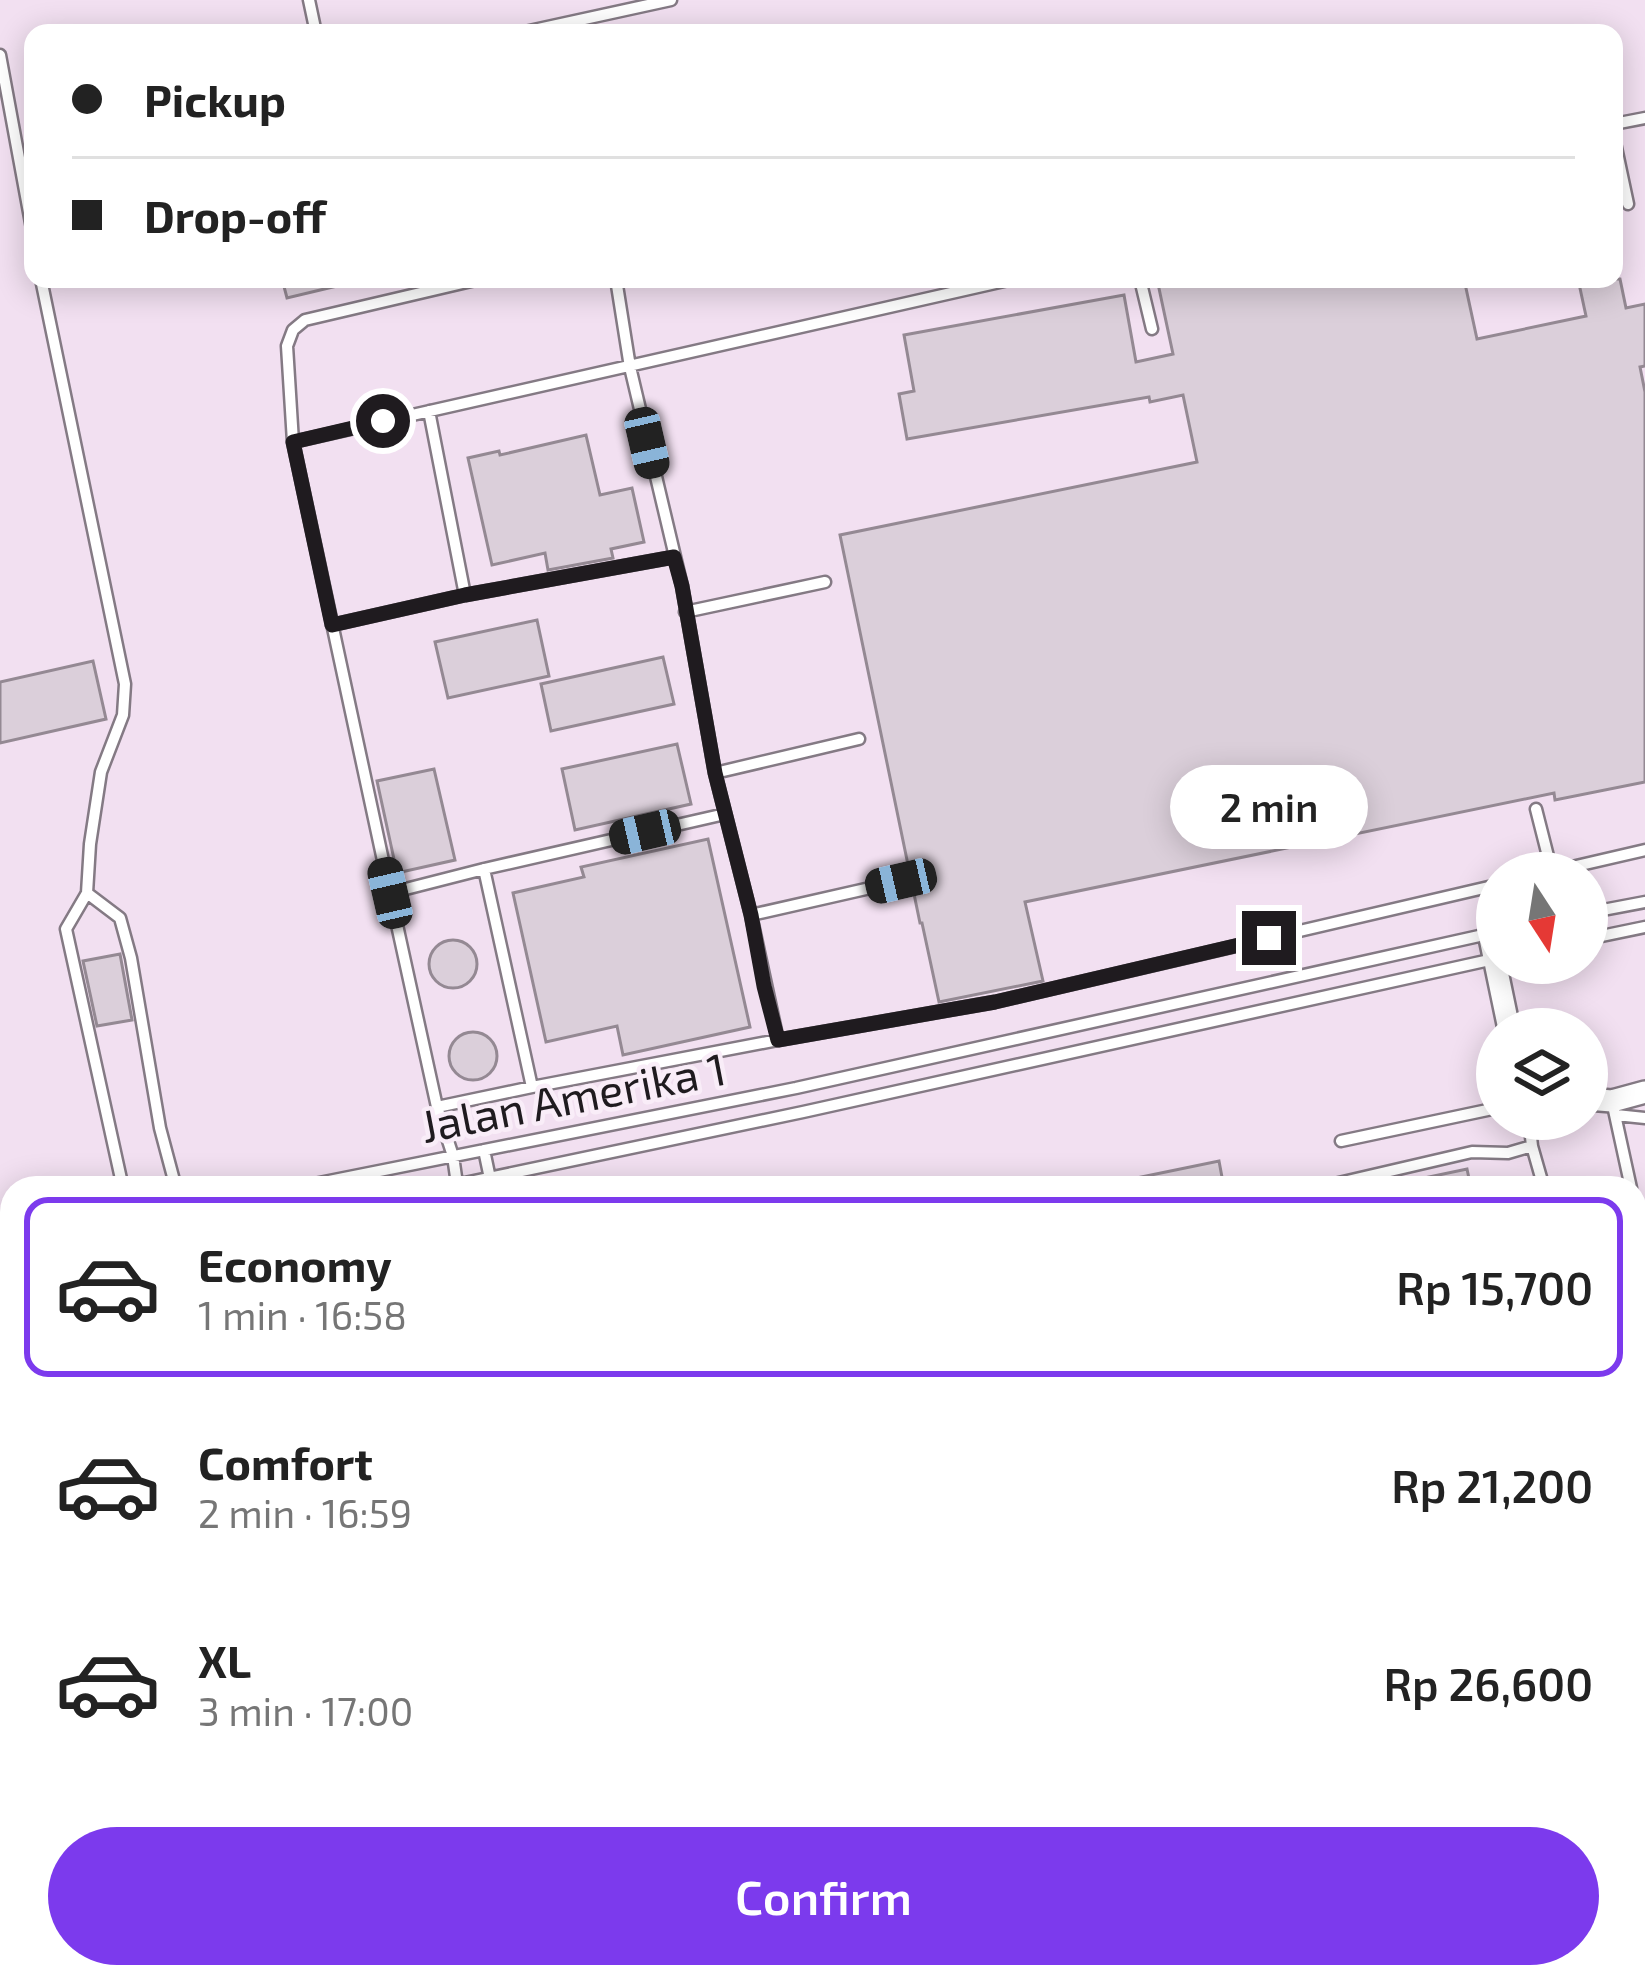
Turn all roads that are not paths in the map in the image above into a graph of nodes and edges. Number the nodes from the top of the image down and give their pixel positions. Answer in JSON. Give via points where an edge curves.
{"nodes":[{"id":1,"x":589,"y":0,"type":"edge"},
{"id":2,"x":663,"y":1,"type":"edge"},
{"id":3,"x":592,"y":18,"type":"junction"},
{"id":4,"x":563,"y":24,"type":"edge"},
{"id":5,"x":0,"y":55,"type":"edge"},
{"id":6,"x":24,"y":143,"type":"edge"},
{"id":7,"x":16,"y":145,"type":"junction"},
{"id":8,"x":1623,"y":180,"type":"edge"},
{"id":9,"x":24,"y":187,"type":"edge"},
{"id":10,"x":1628,"y":204,"type":"dead end"},
{"id":11,"x":43,"y":288,"type":"edge"},
{"id":12,"x":442,"y":288,"type":"edge"},
{"id":13,"x":617,"y":288,"type":"edge"},
{"id":14,"x":972,"y":288,"type":"edge"},
{"id":15,"x":1142,"y":288,"type":"edge"},
{"id":16,"x":1152,"y":329,"type":"dead end"},
{"id":17,"x":629,"y":367,"type":"junction"},
{"id":18,"x":428,"y":411,"type":"junction"},
{"id":19,"x":293,"y":442,"type":"junction"},
{"id":20,"x":674,"y":557,"type":"junction"},
{"id":21,"x":825,"y":582,"type":"dead end"},
{"id":22,"x":465,"y":595,"type":"junction"},
{"id":23,"x":686,"y":612,"type":"junction"},
{"id":24,"x":332,"y":625,"type":"junction"},
{"id":25,"x":859,"y":739,"type":"dead end"},
{"id":26,"x":715,"y":773,"type":"junction"},
{"id":27,"x":1536,"y":808,"type":"dead end"},
{"id":28,"x":725,"y":814,"type":"junction"},
{"id":29,"x":1645,"y":850,"type":"edge"},
{"id":30,"x":1545,"y":852,"type":"edge"},
{"id":31,"x":1608,"y":858,"type":"edge"},
{"id":32,"x":484,"y":868,"type":"junction"},
{"id":33,"x":901,"y":881,"type":"dead end"},
{"id":34,"x":1476,"y":889,"type":"edge"},
{"id":35,"x":87,"y":893,"type":"junction"},
{"id":36,"x":390,"y":893,"type":"junction"},
{"id":37,"x":1645,"y":902,"type":"edge"},
{"id":38,"x":1608,"y":910,"type":"edge"},
{"id":39,"x":751,"y":915,"type":"junction"},
{"id":40,"x":1645,"y":927,"type":"edge"},
{"id":41,"x":1608,"y":935,"type":"edge"},
{"id":42,"x":1476,"y":937,"type":"edge"},
{"id":43,"x":1476,"y":962,"type":"edge"},
{"id":44,"x":778,"y":1040,"type":"junction"},
{"id":45,"x":532,"y":1088,"type":"junction"},
{"id":46,"x":1645,"y":1092,"type":"edge"},
{"id":47,"x":1608,"y":1106,"type":"edge"},
{"id":48,"x":437,"y":1107,"type":"junction"},
{"id":49,"x":1614,"y":1108,"type":"junction"},
{"id":50,"x":1476,"y":1113,"type":"edge"},
{"id":51,"x":1645,"y":1118,"type":"edge"},
{"id":52,"x":1531,"y":1140,"type":"edge"},
{"id":53,"x":1341,"y":1142,"type":"dead end"},
{"id":54,"x":1532,"y":1146,"type":"junction"},
{"id":55,"x":484,"y":1150,"type":"junction"},
{"id":56,"x":453,"y":1156,"type":"junction"},
{"id":57,"x":120,"y":1176,"type":"edge"},
{"id":58,"x":173,"y":1176,"type":"edge"},
{"id":59,"x":354,"y":1176,"type":"edge"},
{"id":60,"x":457,"y":1176,"type":"edge"},
{"id":61,"x":490,"y":1176,"type":"edge"},
{"id":62,"x":518,"y":1176,"type":"edge"},
{"id":63,"x":1367,"y":1176,"type":"edge"},
{"id":64,"x":1541,"y":1176,"type":"edge"},
{"id":65,"x":1628,"y":1176,"type":"edge"}],
"edges":[{"from":1,"to":3,"type":"lane"},
{"from":2,"to":3,"type":"lane"},
{"from":3,"to":4,"type":"lane"},
{"from":5,"to":7,"type":"lane"},
{"from":6,"to":7,"type":"lane"},
{"from":7,"to":9,"type":"lane"},
{"from":8,"to":10,"type":"lane"},
{"from":11,"to":35,"type":"lane","via":[[125,684],[123,715],[101,772]]},
{"from":12,"to":19,"type":"lane","via":[[305,320],[293,330]]},
{"from":13,"to":17,"type":"lane"},
{"from":14,"to":17,"type":"lane"},
{"from":15,"to":16,"type":"lane"},
{"from":17,"to":18,"type":"lane"},
{"from":17,"to":20,"type":"lane"},
{"from":18,"to":19,"type":"lane"},
{"from":18,"to":22,"type":"lane"},
{"from":19,"to":24,"type":"lane"},
{"from":20,"to":22,"type":"lane"},
{"from":20,"to":23,"type":"lane"},
{"from":21,"to":23,"type":"lane"},
{"from":22,"to":24,"type":"lane"},
{"from":23,"to":26,"type":"lane"},
{"from":24,"to":36,"type":"lane"},
{"from":25,"to":26,"type":"lane"},
{"from":26,"to":28,"type":"lane"},
{"from":27,"to":30,"type":"lane"},
{"from":28,"to":32,"type":"lane"},
{"from":28,"to":39,"type":"lane"},
{"from":29,"to":31,"type":"lane"},
{"from":32,"to":36,"type":"lane"},
{"from":32,"to":45,"type":"lane"},
{"from":33,"to":39,"type":"lane"},
{"from":34,"to":44,"type":"lane","via":[[995,1002]]},
{"from":35,"to":57,"type":"lane","via":[[67,929]]},
{"from":35,"to":58,"type":"lane","via":[[120,918]]},
{"from":36,"to":48,"type":"lane"},
{"from":37,"to":38,"type":"lane"},
{"from":39,"to":44,"type":"lane"},
{"from":40,"to":41,"type":"lane"},
{"from":42,"to":55,"type":"lane","name":"Jalan Amerika 1"},
{"from":43,"to":62,"type":"lane","name":"Jalan Amerika 1"},
{"from":44,"to":45,"type":"lane"},
{"from":45,"to":48,"type":"lane"},
{"from":46,"to":49,"type":"street"},
{"from":47,"to":49,"type":"street"},
{"from":48,"to":56,"type":"lane"},
{"from":49,"to":51,"type":"lane"},
{"from":49,"to":65,"type":"lane"},
{"from":50,"to":53,"type":"lane"},
{"from":52,"to":54,"type":"lane"},
{"from":54,"to":63,"type":"lane"},
{"from":54,"to":64,"type":"lane"},
{"from":55,"to":56,"type":"lane","name":"Jalan Amerika 1"},
{"from":55,"to":61,"type":"lane"},
{"from":56,"to":59,"type":"lane","name":"Jalan Amerika 1"},
{"from":56,"to":60,"type":"lane"}]}
